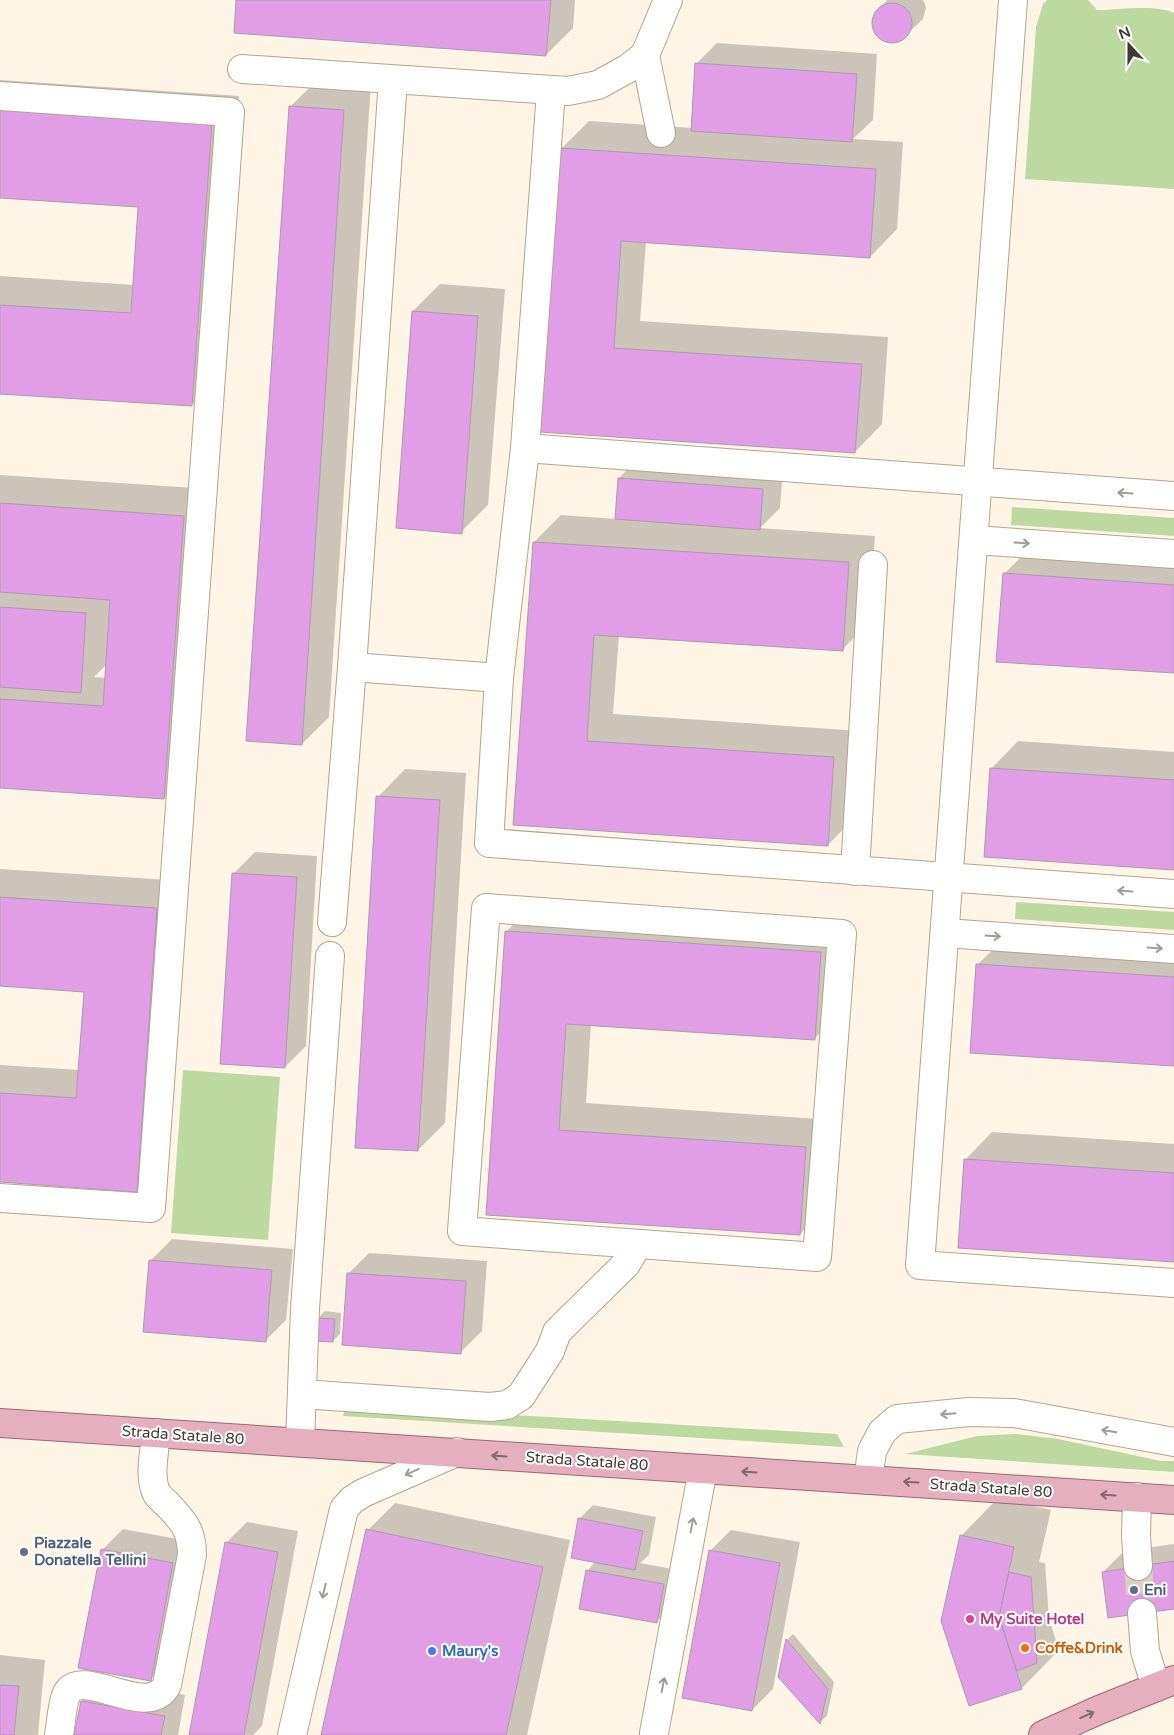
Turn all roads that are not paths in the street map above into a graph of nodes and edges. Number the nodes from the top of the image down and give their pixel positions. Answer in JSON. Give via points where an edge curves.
{"nodes":[{"id":1,"x":668,"y":0,"type":"edge"},
{"id":2,"x":1013,"y":0,"type":"edge"},
{"id":3,"x":645,"y":55,"type":"junction"},
{"id":4,"x":242,"y":69,"type":"dead end"},
{"id":5,"x":394,"y":80,"type":"junction"},
{"id":6,"x":552,"y":90,"type":"junction"},
{"id":7,"x":0,"y":96,"type":"edge"},
{"id":8,"x":661,"y":132,"type":"dead end"},
{"id":9,"x":525,"y":448,"type":"junction"},
{"id":10,"x":978,"y":482,"type":"junction"},
{"id":11,"x":1174,"y":496,"type":"edge"},
{"id":12,"x":974,"y":540,"type":"junction"},
{"id":13,"x":1174,"y":554,"type":"edge"},
{"id":14,"x":874,"y":565,"type":"dead end"},
{"id":15,"x":352,"y":667,"type":"junction"},
{"id":16,"x":499,"y":678,"type":"junction"},
{"id":17,"x":855,"y":872,"type":"junction"},
{"id":18,"x":949,"y":878,"type":"junction"},
{"id":19,"x":1174,"y":894,"type":"edge"},
{"id":20,"x":332,"y":922,"type":"dead end"},
{"id":21,"x":945,"y":933,"type":"junction"},
{"id":22,"x":1174,"y":949,"type":"edge"},
{"id":23,"x":330,"y":956,"type":"dead end"},
{"id":24,"x":0,"y":1198,"type":"edge"},
{"id":25,"x":633,"y":1244,"type":"junction"},
{"id":26,"x":1174,"y":1283,"type":"edge"},
{"id":27,"x":302,"y":1394,"type":"junction"},
{"id":28,"x":1174,"y":1418,"type":"edge"},
{"id":29,"x":0,"y":1424,"type":"edge"},
{"id":30,"x":156,"y":1433,"type":"junction"},
{"id":31,"x":1162,"y":1440,"type":"edge"},
{"id":32,"x":300,"y":1442,"type":"junction"},
{"id":33,"x":456,"y":1452,"type":"junction"},
{"id":34,"x":703,"y":1469,"type":"junction"},
{"id":35,"x":868,"y":1480,"type":"junction"},
{"id":36,"x":1137,"y":1497,"type":"junction"},
{"id":37,"x":1174,"y":1500,"type":"edge"},
{"id":38,"x":1138,"y":1566,"type":"tunnel mouth"},
{"id":39,"x":1142,"y":1614,"type":"tunnel mouth"},
{"id":40,"x":1165,"y":1684,"type":"edge"},
{"id":41,"x":654,"y":1733,"type":"dead end"},
{"id":42,"x":58,"y":1735,"type":"edge"},
{"id":43,"x":292,"y":1735,"type":"edge"},
{"id":44,"x":1043,"y":1735,"type":"edge"}],
"edges":[{"from":1,"to":3,"type":"lane"},
{"from":2,"to":10,"type":"lane"},
{"from":3,"to":6,"type":"lane","via":[[598,85],[568,92]]},
{"from":3,"to":8,"type":"lane"},
{"from":4,"to":5,"type":"lane"},
{"from":5,"to":6,"type":"lane"},
{"from":5,"to":15,"type":"lane"},
{"from":6,"to":9,"type":"lane"},
{"from":7,"to":24,"type":"lane","via":[[230,112],[151,1208]]},
{"from":9,"to":10,"type":"lane"},
{"from":9,"to":16,"type":"lane"},
{"from":11,"to":10,"type":"lane","one_way":true},
{"from":10,"to":12,"type":"lane"},
{"from":12,"to":13,"type":"lane","one_way":true},
{"from":12,"to":18,"type":"lane"},
{"from":14,"to":17,"type":"lane"},
{"from":15,"to":16,"type":"lane"},
{"from":15,"to":20,"type":"lane"},
{"from":16,"to":17,"type":"lane","via":[[488,843]]},
{"from":17,"to":18,"type":"lane"},
{"from":19,"to":18,"type":"lane","one_way":true},
{"from":18,"to":21,"type":"lane"},
{"from":21,"to":22,"type":"lane","one_way":true},
{"from":21,"to":26,"type":"lane","via":[[920,1265]]},
{"from":23,"to":27,"type":"lane"},
{"from":25,"to":25,"type":"lane","via":[[462,1231],[486,908],[842,934],[817,1257]]},
{"from":25,"to":27,"type":"lane","via":[[626,1264],[557,1332],[550,1351],[514,1402],[490,1407]]},
{"from":27,"to":32,"type":"lane"},
{"from":28,"to":31,"type":"lane"},
{"from":29,"to":30,"type":"main road","name":"Strada Statale 80"},
{"from":30,"to":32,"type":"main road","name":"Strada Statale 80"},
{"from":30,"to":42,"type":"lane","via":[[154,1484],[158,1494],[187,1526],[192,1544],[167,1684],[159,1694],[146,1698],[86,1685],[74,1688],[66,1695]]},
{"from":31,"to":35,"type":"lane","one_way":true,"via":[[1014,1413],[969,1412],[897,1419],[882,1432],[872,1451]]},
{"from":32,"to":33,"type":"main road","name":"Strada Statale 80"},
{"from":34,"to":33,"type":"main road","name":"Strada Statale 80","one_way":true},
{"from":33,"to":43,"type":"lane","one_way":true,"via":[[363,1493],[344,1509]]},
{"from":35,"to":34,"type":"main road","name":"Strada Statale 80","one_way":true},
{"from":41,"to":34,"type":"lane","one_way":true},
{"from":36,"to":35,"type":"main road","name":"Strada Statale 80","one_way":true},
{"from":36,"to":37,"type":"main road","name":"Strada Statale 80"},
{"from":36,"to":38,"type":"lane"},
{"from":39,"to":40,"type":"lane","via":[[1145,1651]]},
{"from":44,"to":40,"type":"main road","one_way":true}]}
